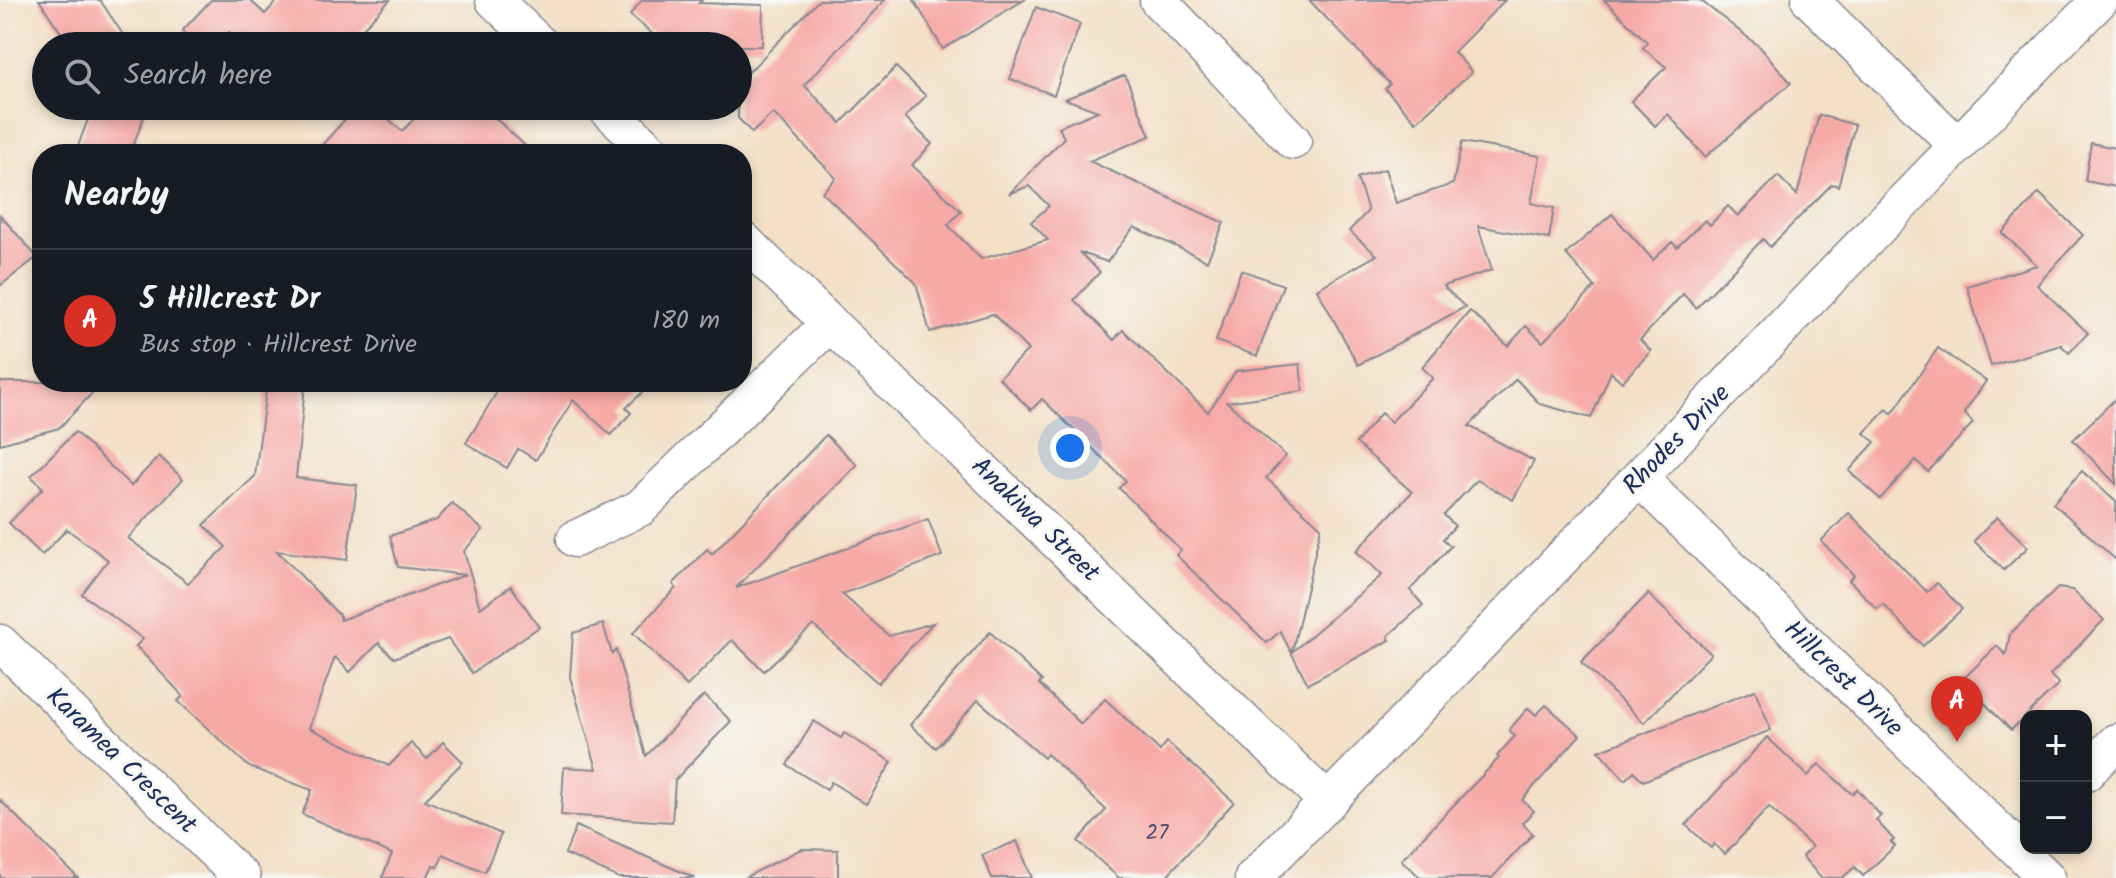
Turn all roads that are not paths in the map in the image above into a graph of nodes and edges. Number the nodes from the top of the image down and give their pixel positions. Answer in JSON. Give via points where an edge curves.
{"nodes":[{"id":1,"x":494,"y":0,"type":"edge"},
{"id":2,"x":1158,"y":0,"type":"edge"},
{"id":3,"x":1810,"y":0,"type":"edge"},
{"id":4,"x":2100,"y":0,"type":"edge"},
{"id":5,"x":527,"y":32,"type":"edge"},
{"id":6,"x":619,"y":120,"type":"edge"},
{"id":7,"x":1293,"y":141,"type":"dead end"},
{"id":8,"x":644,"y":144,"type":"edge"},
{"id":9,"x":1957,"y":145,"type":"junction"},
{"id":10,"x":752,"y":249,"type":"edge"},
{"id":11,"x":830,"y":323,"type":"junction"},
{"id":12,"x":1640,"y":479,"type":"junction"},
{"id":13,"x":575,"y":539,"type":"dead end"},
{"id":14,"x":0,"y":643,"type":"edge"},
{"id":15,"x":2116,"y":742,"type":"edge"},
{"id":16,"x":2092,"y":767,"type":"edge"},
{"id":17,"x":1328,"y":802,"type":"junction"},
{"id":18,"x":2020,"y":840,"type":"edge"},
{"id":19,"x":2030,"y":854,"type":"edge"},
{"id":20,"x":242,"y":878,"type":"edge"},
{"id":21,"x":1253,"y":878,"type":"edge"},
{"id":22,"x":2047,"y":878,"type":"edge"}],
"edges":[{"from":1,"to":5,"type":"street"},
{"from":2,"to":7,"type":"street"},
{"from":3,"to":9,"type":"street"},
{"from":4,"to":9,"type":"street","name":"Rhodes Drive"},
{"from":6,"to":8,"type":"street"},
{"from":9,"to":12,"type":"street","name":"Rhodes Drive"},
{"from":10,"to":11,"type":"street","name":"Anakiwa Street"},
{"from":11,"to":13,"type":"street","via":[[640,508]]},
{"from":11,"to":17,"type":"street","name":"Anakiwa Street"},
{"from":12,"to":17,"type":"street","name":"Rhodes Drive"},
{"from":12,"to":18,"type":"street","name":"Hillcrest Drive"},
{"from":14,"to":20,"type":"street","name":"Karamea Crescent"},
{"from":15,"to":16,"type":"street"},
{"from":17,"to":21,"type":"street","name":"Rhodes Drive"},
{"from":19,"to":22,"type":"street","name":"Hillcrest Drive"}]}
